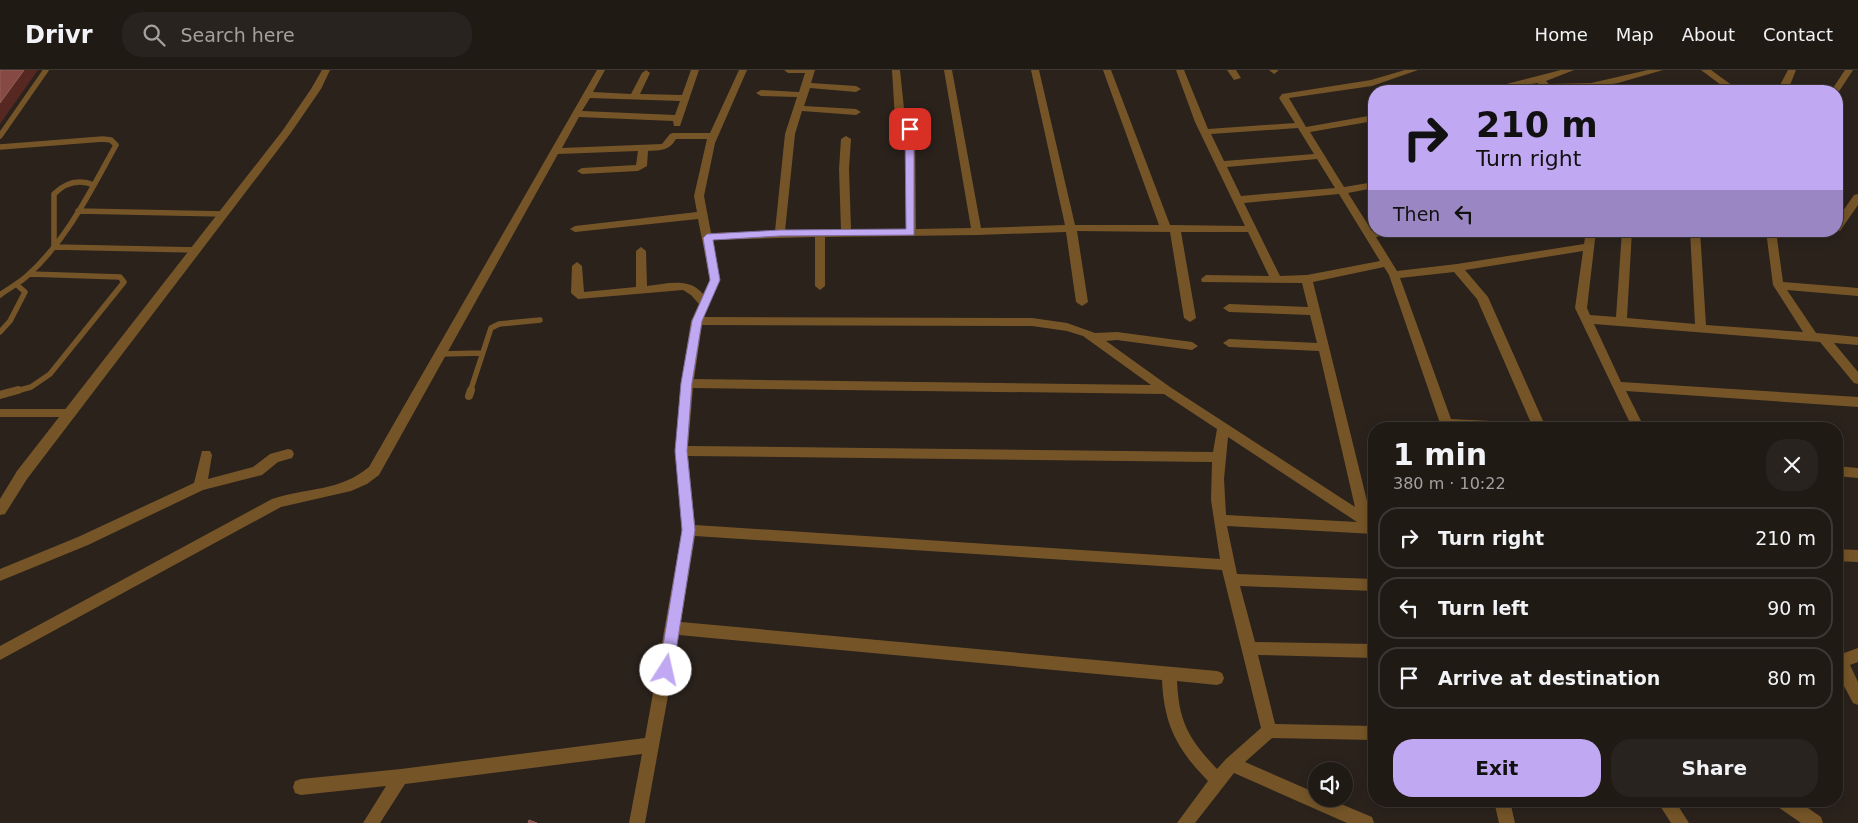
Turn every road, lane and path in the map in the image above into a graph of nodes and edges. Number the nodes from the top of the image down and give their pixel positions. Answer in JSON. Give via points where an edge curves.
{"nodes":[{"id":1,"x":46,"y":70,"type":"edge"},
{"id":2,"x":326,"y":70,"type":"edge"},
{"id":3,"x":601,"y":70,"type":"edge"},
{"id":4,"x":694,"y":70,"type":"edge"},
{"id":5,"x":743,"y":70,"type":"edge"},
{"id":6,"x":788,"y":70,"type":"edge"},
{"id":7,"x":896,"y":70,"type":"edge"},
{"id":8,"x":948,"y":70,"type":"edge"},
{"id":9,"x":1035,"y":70,"type":"edge"},
{"id":10,"x":1107,"y":70,"type":"edge"},
{"id":11,"x":1180,"y":70,"type":"edge"},
{"id":12,"x":1231,"y":70,"type":"edge"},
{"id":13,"x":1414,"y":70,"type":"edge"},
{"id":14,"x":1570,"y":70,"type":"edge"},
{"id":15,"x":1659,"y":70,"type":"edge"},
{"id":16,"x":1705,"y":70,"type":"edge"},
{"id":17,"x":1792,"y":70,"type":"edge"},
{"id":18,"x":1849,"y":70,"type":"edge"},
{"id":19,"x":811,"y":71,"type":"edge"},
{"id":20,"x":646,"y":74,"type":"dead end"},
{"id":21,"x":1238,"y":78,"type":"dead end"},
{"id":22,"x":1539,"y":80,"type":"junction"},
{"id":23,"x":806,"y":85,"type":"junction"},
{"id":24,"x":1514,"y":85,"type":"edge"},
{"id":25,"x":1547,"y":85,"type":"edge"},
{"id":26,"x":1590,"y":85,"type":"edge"},
{"id":27,"x":1724,"y":85,"type":"edge"},
{"id":28,"x":1785,"y":85,"type":"edge"},
{"id":29,"x":1839,"y":85,"type":"edge"},
{"id":30,"x":856,"y":89,"type":"dead end"},
{"id":31,"x":761,"y":93,"type":"dead end"},
{"id":32,"x":803,"y":95,"type":"junction"},
{"id":33,"x":588,"y":96,"type":"junction"},
{"id":34,"x":634,"y":97,"type":"junction"},
{"id":35,"x":685,"y":98,"type":"junction"},
{"id":36,"x":799,"y":108,"type":"junction"},
{"id":37,"x":856,"y":112,"type":"dead end"},
{"id":38,"x":578,"y":114,"type":"junction"},
{"id":39,"x":679,"y":118,"type":"junction"},
{"id":40,"x":1368,"y":119,"type":"edge"},
{"id":41,"x":1302,"y":127,"type":"junction"},
{"id":42,"x":1205,"y":132,"type":"junction"},
{"id":43,"x":0,"y":136,"type":"edge"},
{"id":44,"x":673,"y":136,"type":"junction"},
{"id":45,"x":714,"y":136,"type":"junction"},
{"id":46,"x":846,"y":139,"type":"dead end"},
{"id":47,"x":0,"y":147,"type":"edge"},
{"id":48,"x":643,"y":148,"type":"junction"},
{"id":49,"x":558,"y":151,"type":"junction"},
{"id":50,"x":1320,"y":156,"type":"junction"},
{"id":51,"x":1220,"y":164,"type":"junction"},
{"id":52,"x":582,"y":171,"type":"dead end"},
{"id":53,"x":94,"y":185,"type":"junction"},
{"id":54,"x":1368,"y":186,"type":"edge"},
{"id":55,"x":1341,"y":191,"type":"junction"},
{"id":56,"x":1858,"y":197,"type":"edge"},
{"id":57,"x":1238,"y":200,"type":"junction"},
{"id":58,"x":78,"y":211,"type":"junction"},
{"id":59,"x":224,"y":214,"type":"junction"},
{"id":60,"x":704,"y":215,"type":"junction"},
{"id":61,"x":1843,"y":219,"type":"edge"},
{"id":62,"x":1071,"y":228,"type":"junction"},
{"id":63,"x":575,"y":229,"type":"dead end"},
{"id":64,"x":1171,"y":229,"type":"junction"},
{"id":65,"x":1252,"y":229,"type":"junction"},
{"id":66,"x":910,"y":232,"type":"junction"},
{"id":67,"x":977,"y":232,"type":"junction"},
{"id":68,"x":1368,"y":232,"type":"edge"},
{"id":69,"x":780,"y":233,"type":"junction"},
{"id":70,"x":820,"y":233,"type":"junction"},
{"id":71,"x":846,"y":233,"type":"junction"},
{"id":72,"x":1371,"y":237,"type":"edge"},
{"id":73,"x":1590,"y":237,"type":"edge"},
{"id":74,"x":1627,"y":237,"type":"edge"},
{"id":75,"x":1695,"y":237,"type":"edge"},
{"id":76,"x":1772,"y":237,"type":"edge"},
{"id":77,"x":707,"y":238,"type":"junction"},
{"id":78,"x":1589,"y":246,"type":"junction"},
{"id":79,"x":54,"y":247,"type":"junction"},
{"id":80,"x":196,"y":250,"type":"junction"},
{"id":81,"x":641,"y":251,"type":"dead end"},
{"id":82,"x":1386,"y":263,"type":"junction"},
{"id":83,"x":577,"y":266,"type":"dead end"},
{"id":84,"x":1457,"y":268,"type":"junction"},
{"id":85,"x":30,"y":274,"type":"junction"},
{"id":86,"x":1394,"y":276,"type":"junction"},
{"id":87,"x":1307,"y":278,"type":"junction"},
{"id":88,"x":1206,"y":279,"type":"dead end"},
{"id":89,"x":1276,"y":280,"type":"junction"},
{"id":90,"x":17,"y":285,"type":"junction"},
{"id":91,"x":1778,"y":285,"type":"junction"},
{"id":92,"x":820,"y":286,"type":"dead end"},
{"id":93,"x":642,"y":290,"type":"junction"},
{"id":94,"x":1858,"y":292,"type":"edge"},
{"id":95,"x":0,"y":295,"type":"edge"},
{"id":96,"x":1082,"y":302,"type":"dead end"},
{"id":97,"x":705,"y":304,"type":"junction"},
{"id":98,"x":1229,"y":308,"type":"dead end"},
{"id":99,"x":1315,"y":311,"type":"junction"},
{"id":100,"x":1190,"y":318,"type":"dead end"},
{"id":101,"x":1586,"y":319,"type":"junction"},
{"id":102,"x":540,"y":320,"type":"dead end"},
{"id":103,"x":697,"y":321,"type":"junction"},
{"id":104,"x":1621,"y":322,"type":"junction"},
{"id":105,"x":1701,"y":329,"type":"junction"},
{"id":106,"x":0,"y":332,"type":"edge"},
{"id":107,"x":1093,"y":337,"type":"junction"},
{"id":108,"x":1819,"y":338,"type":"junction"},
{"id":109,"x":1858,"y":341,"type":"edge"},
{"id":110,"x":1229,"y":343,"type":"dead end"},
{"id":111,"x":1192,"y":346,"type":"dead end"},
{"id":112,"x":1323,"y":347,"type":"junction"},
{"id":113,"x":482,"y":353,"type":"junction"},
{"id":114,"x":441,"y":354,"type":"junction"},
{"id":115,"x":1858,"y":380,"type":"edge"},
{"id":116,"x":686,"y":383,"type":"junction"},
{"id":117,"x":1617,"y":386,"type":"junction"},
{"id":118,"x":1166,"y":390,"type":"junction"},
{"id":119,"x":0,"y":395,"type":"edge"},
{"id":120,"x":469,"y":396,"type":"dead end"},
{"id":121,"x":1858,"y":402,"type":"edge"},
{"id":122,"x":72,"y":412,"type":"junction"},
{"id":123,"x":0,"y":413,"type":"edge"},
{"id":124,"x":1446,"y":422,"type":"edge"},
{"id":125,"x":1537,"y":422,"type":"edge"},
{"id":126,"x":1636,"y":422,"type":"edge"},
{"id":127,"x":1223,"y":426,"type":"junction"},
{"id":128,"x":681,"y":451,"type":"junction"},
{"id":129,"x":288,"y":454,"type":"dead end"},
{"id":130,"x":206,"y":455,"type":"dead end"},
{"id":131,"x":1219,"y":457,"type":"junction"},
{"id":132,"x":1843,"y":472,"type":"edge"},
{"id":133,"x":1858,"y":473,"type":"edge"},
{"id":134,"x":200,"y":486,"type":"junction"},
{"id":135,"x":0,"y":510,"type":"edge"},
{"id":136,"x":1368,"y":514,"type":"edge"},
{"id":137,"x":1221,"y":520,"type":"junction"},
{"id":138,"x":1368,"y":523,"type":"edge"},
{"id":139,"x":1368,"y":525,"type":"edge"},
{"id":140,"x":688,"y":530,"type":"junction"},
{"id":141,"x":1843,"y":555,"type":"edge"},
{"id":142,"x":1858,"y":556,"type":"edge"},
{"id":143,"x":1228,"y":565,"type":"junction"},
{"id":144,"x":0,"y":575,"type":"edge"},
{"id":145,"x":1232,"y":580,"type":"junction"},
{"id":146,"x":1368,"y":585,"type":"edge"},
{"id":147,"x":673,"y":628,"type":"junction"},
{"id":148,"x":1249,"y":648,"type":"junction"},
{"id":149,"x":1368,"y":651,"type":"edge"},
{"id":150,"x":0,"y":653,"type":"edge"},
{"id":151,"x":1858,"y":656,"type":"edge"},
{"id":152,"x":1843,"y":660,"type":"edge"},
{"id":153,"x":1843,"y":671,"type":"edge"},
{"id":154,"x":1169,"y":674,"type":"junction"},
{"id":155,"x":1217,"y":678,"type":"dead end"},
{"id":156,"x":1858,"y":698,"type":"edge"},
{"id":157,"x":1269,"y":731,"type":"junction"},
{"id":158,"x":1368,"y":733,"type":"edge"},
{"id":159,"x":652,"y":745,"type":"junction"},
{"id":160,"x":1231,"y":764,"type":"junction"},
{"id":161,"x":401,"y":777,"type":"junction"},
{"id":162,"x":1218,"y":781,"type":"junction"},
{"id":163,"x":302,"y":787,"type":"dead end"},
{"id":164,"x":1503,"y":807,"type":"edge"},
{"id":165,"x":1670,"y":807,"type":"edge"},
{"id":166,"x":1793,"y":807,"type":"edge"},
{"id":167,"x":371,"y":823,"type":"edge"},
{"id":168,"x":637,"y":823,"type":"edge"},
{"id":169,"x":1185,"y":823,"type":"edge"},
{"id":170,"x":1366,"y":823,"type":"edge"},
{"id":171,"x":1506,"y":823,"type":"edge"},
{"id":172,"x":1681,"y":823,"type":"edge"},
{"id":173,"x":1816,"y":823,"type":"edge"}],
"edges":[{"from":1,"to":43,"type":"lane"},
{"from":2,"to":59,"type":"street","via":[[287,132]]},
{"from":3,"to":33,"type":"street"},
{"from":4,"to":35,"type":"street"},
{"from":5,"to":45,"type":"street"},
{"from":6,"to":19,"type":"street"},
{"from":7,"to":66,"type":"street","via":[[900,119],[909,124],[910,129]]},
{"from":8,"to":67,"type":"street"},
{"from":9,"to":62,"type":"street"},
{"from":10,"to":64,"type":"street"},
{"from":11,"to":42,"type":"street"},
{"from":12,"to":21,"type":"street"},
{"from":13,"to":41,"type":"street","via":[[1372,83],[1285,96]]},
{"from":14,"to":22,"type":"street"},
{"from":15,"to":26,"type":"street"},
{"from":16,"to":27,"type":"street"},
{"from":17,"to":28,"type":"street"},
{"from":18,"to":29,"type":"street"},
{"from":19,"to":23,"type":"street"},
{"from":20,"to":34,"type":"street"},
{"from":22,"to":24,"type":"street"},
{"from":22,"to":25,"type":"street"},
{"from":23,"to":30,"type":"street"},
{"from":23,"to":32,"type":"street"},
{"from":31,"to":32,"type":"street"},
{"from":32,"to":36,"type":"street"},
{"from":33,"to":34,"type":"street"},
{"from":33,"to":38,"type":"street"},
{"from":34,"to":35,"type":"street"},
{"from":35,"to":39,"type":"street"},
{"from":36,"to":37,"type":"street"},
{"from":36,"to":69,"type":"street","via":[[790,134]]},
{"from":38,"to":39,"type":"street"},
{"from":38,"to":49,"type":"street"},
{"from":39,"to":44,"type":"street"},
{"from":40,"to":41,"type":"street"},
{"from":41,"to":42,"type":"street"},
{"from":41,"to":50,"type":"street"},
{"from":42,"to":51,"type":"street"},
{"from":44,"to":45,"type":"street"},
{"from":44,"to":48,"type":"street","via":[[668,146]]},
{"from":45,"to":60,"type":"street","via":[[699,196]]},
{"from":46,"to":71,"type":"street"},
{"from":47,"to":53,"type":"lane","via":[[111,140],[116,145]]},
{"from":48,"to":49,"type":"street"},
{"from":48,"to":52,"type":"street","via":[[642,166],[638,168]]},
{"from":49,"to":114,"type":"street"},
{"from":50,"to":51,"type":"street"},
{"from":50,"to":55,"type":"street"},
{"from":51,"to":57,"type":"street"},
{"from":53,"to":58,"type":"lane"},
{"from":53,"to":79,"type":"lane","via":[[82,181],[72,183],[54,194]]},
{"from":54,"to":55,"type":"street"},
{"from":55,"to":57,"type":"street"},
{"from":55,"to":68,"type":"street"},
{"from":56,"to":61,"type":"street"},
{"from":57,"to":65,"type":"street"},
{"from":58,"to":59,"type":"lane"},
{"from":58,"to":79,"type":"lane"},
{"from":59,"to":80,"type":"street"},
{"from":60,"to":63,"type":"street"},
{"from":60,"to":77,"type":"street"},
{"from":62,"to":64,"type":"street"},
{"from":62,"to":67,"type":"street"},
{"from":62,"to":96,"type":"street"},
{"from":64,"to":65,"type":"street"},
{"from":64,"to":100,"type":"street"},
{"from":65,"to":89,"type":"street"},
{"from":66,"to":67,"type":"street"},
{"from":66,"to":71,"type":"street"},
{"from":69,"to":70,"type":"street"},
{"from":69,"to":77,"type":"street"},
{"from":70,"to":71,"type":"street"},
{"from":70,"to":92,"type":"street"},
{"from":72,"to":82,"type":"street"},
{"from":73,"to":78,"type":"street"},
{"from":74,"to":104,"type":"street"},
{"from":75,"to":105,"type":"street"},
{"from":76,"to":91,"type":"street"},
{"from":77,"to":97,"type":"street","via":[[715,280]]},
{"from":78,"to":84,"type":"street"},
{"from":78,"to":101,"type":"street","via":[[1581,308]]},
{"from":79,"to":80,"type":"lane"},
{"from":79,"to":85,"type":"lane"},
{"from":80,"to":122,"type":"street"},
{"from":81,"to":93,"type":"street"},
{"from":82,"to":86,"type":"street"},
{"from":82,"to":87,"type":"street"},
{"from":83,"to":93,"type":"street","via":[[577,293],[582,296]]},
{"from":84,"to":86,"type":"street"},
{"from":84,"to":125,"type":"street","via":[[1482,297]]},
{"from":85,"to":90,"type":"lane"},
{"from":85,"to":119,"type":"lane","via":[[120,278],[124,282],[50,374],[30,387]]},
{"from":86,"to":124,"type":"street"},
{"from":87,"to":89,"type":"street"},
{"from":87,"to":99,"type":"street"},
{"from":88,"to":89,"type":"street"},
{"from":90,"to":95,"type":"lane"},
{"from":90,"to":106,"type":"lane","via":[[25,292],[10,322]]},
{"from":91,"to":94,"type":"street"},
{"from":91,"to":108,"type":"street"},
{"from":93,"to":97,"type":"street","via":[[685,286]]},
{"from":97,"to":103,"type":"street"},
{"from":98,"to":99,"type":"street"},
{"from":99,"to":112,"type":"street"},
{"from":101,"to":104,"type":"street"},
{"from":101,"to":117,"type":"street"},
{"from":102,"to":113,"type":"lane","via":[[495,326],[488,332]]},
{"from":103,"to":107,"type":"street","via":[[1032,322],[1067,327],[1087,332]]},
{"from":103,"to":116,"type":"street"},
{"from":104,"to":105,"type":"street"},
{"from":105,"to":108,"type":"street"},
{"from":107,"to":111,"type":"street","via":[[1112,336]]},
{"from":107,"to":118,"type":"street"},
{"from":108,"to":109,"type":"street"},
{"from":108,"to":115,"type":"street"},
{"from":110,"to":112,"type":"street"},
{"from":112,"to":136,"type":"street"},
{"from":113,"to":114,"type":"lane"},
{"from":113,"to":120,"type":"lane"},
{"from":114,"to":150,"type":"street","via":[[374,471],[357,486],[288,498],[277,503]]},
{"from":116,"to":118,"type":"street"},
{"from":116,"to":128,"type":"street"},
{"from":117,"to":121,"type":"street"},
{"from":117,"to":126,"type":"street"},
{"from":118,"to":127,"type":"street"},
{"from":122,"to":123,"type":"lane"},
{"from":122,"to":135,"type":"street","via":[[22,475]]},
{"from":127,"to":131,"type":"street"},
{"from":127,"to":138,"type":"street"},
{"from":128,"to":131,"type":"street"},
{"from":128,"to":140,"type":"street"},
{"from":129,"to":134,"type":"street","via":[[274,458],[257,471]]},
{"from":130,"to":134,"type":"street"},
{"from":131,"to":137,"type":"street"},
{"from":132,"to":133,"type":"street"},
{"from":134,"to":144,"type":"street","via":[[83,542]]},
{"from":137,"to":139,"type":"street"},
{"from":137,"to":143,"type":"street"},
{"from":140,"to":143,"type":"street"},
{"from":140,"to":147,"type":"street"},
{"from":141,"to":142,"type":"street"},
{"from":143,"to":145,"type":"street"},
{"from":145,"to":146,"type":"street"},
{"from":145,"to":148,"type":"street"},
{"from":147,"to":154,"type":"street"},
{"from":147,"to":159,"type":"street"},
{"from":148,"to":149,"type":"street"},
{"from":148,"to":157,"type":"street"},
{"from":151,"to":152,"type":"street"},
{"from":153,"to":156,"type":"street"},
{"from":154,"to":155,"type":"street"},
{"from":154,"to":162,"type":"street","via":[[1173,714],[1178,728],[1192,752]]},
{"from":157,"to":158,"type":"street"},
{"from":157,"to":160,"type":"street"},
{"from":159,"to":161,"type":"street"},
{"from":159,"to":168,"type":"street"},
{"from":160,"to":162,"type":"street"},
{"from":160,"to":170,"type":"street"},
{"from":161,"to":163,"type":"street"},
{"from":161,"to":167,"type":"street"},
{"from":162,"to":169,"type":"street"},
{"from":164,"to":171,"type":"street"},
{"from":165,"to":172,"type":"street"},
{"from":166,"to":173,"type":"street"}]}
